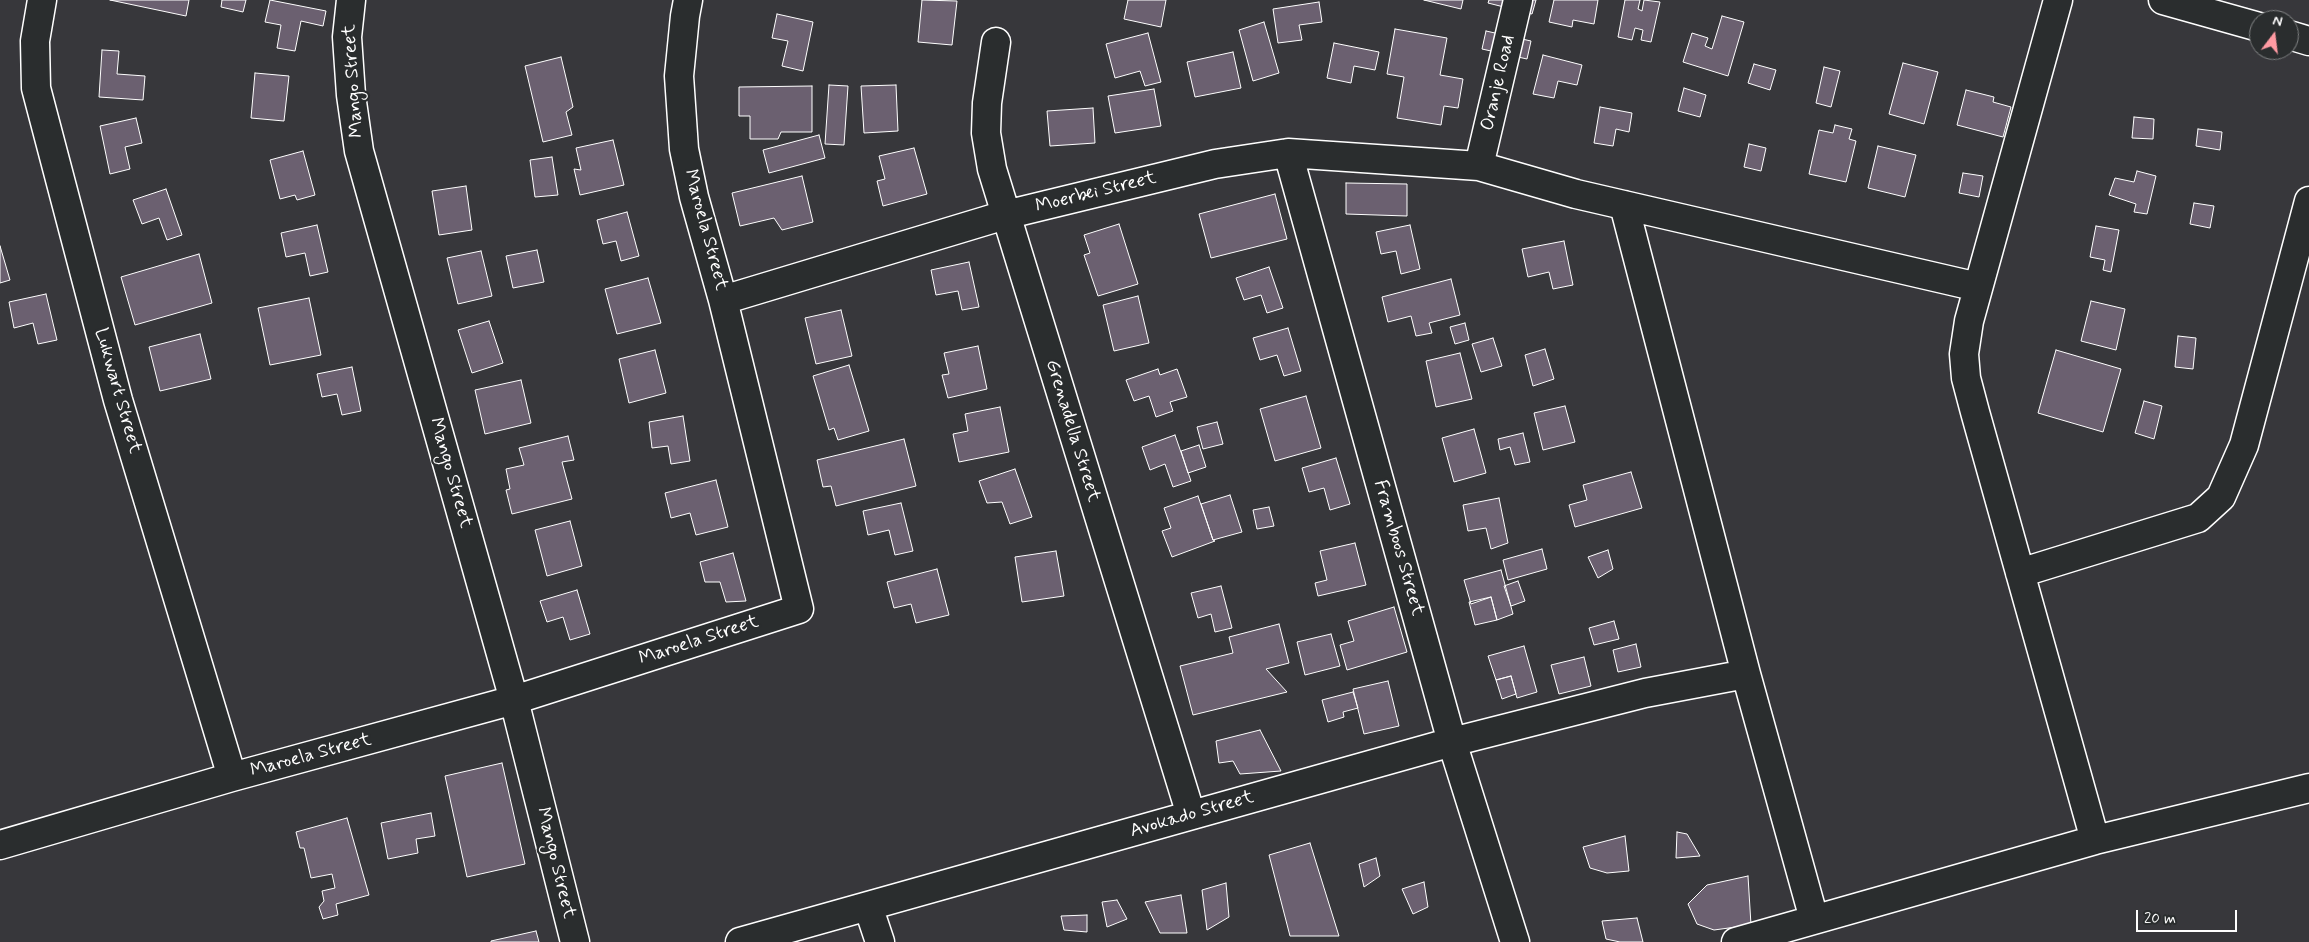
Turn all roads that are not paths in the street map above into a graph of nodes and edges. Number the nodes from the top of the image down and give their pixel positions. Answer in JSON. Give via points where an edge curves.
{"nodes":[{"id":1,"x":42,"y":0,"type":"edge"},
{"id":2,"x":351,"y":0,"type":"edge"},
{"id":3,"x":688,"y":0,"type":"edge"},
{"id":4,"x":1518,"y":0,"type":"edge"},
{"id":5,"x":2058,"y":0,"type":"edge"},
{"id":6,"x":2163,"y":0,"type":"edge"},
{"id":7,"x":2249,"y":24,"type":"edge"},
{"id":8,"x":996,"y":42,"type":"dead end"},
{"id":9,"x":1288,"y":153,"type":"junction"},
{"id":10,"x":1479,"y":166,"type":"junction"},
{"id":11,"x":2309,"y":201,"type":"edge"},
{"id":12,"x":1624,"y":205,"type":"junction"},
{"id":13,"x":1005,"y":215,"type":"junction"},
{"id":14,"x":1978,"y":287,"type":"junction"},
{"id":15,"x":723,"y":300,"type":"junction"},
{"id":16,"x":2020,"y":573,"type":"junction"},
{"id":17,"x":1746,"y":674,"type":"junction"},
{"id":18,"x":514,"y":700,"type":"junction"},
{"id":19,"x":1452,"y":742,"type":"junction"},
{"id":20,"x":232,"y":777,"type":"junction"},
{"id":21,"x":2309,"y":788,"type":"edge"},
{"id":22,"x":1191,"y":815,"type":"junction"},
{"id":23,"x":2095,"y":840,"type":"junction"},
{"id":24,"x":0,"y":845,"type":"edge"},
{"id":25,"x":868,"y":906,"type":"junction"},
{"id":26,"x":1814,"y":919,"type":"junction"},
{"id":27,"x":576,"y":942,"type":"edge"},
{"id":28,"x":740,"y":942,"type":"edge"},
{"id":29,"x":880,"y":942,"type":"edge"},
{"id":30,"x":1514,"y":942,"type":"edge"},
{"id":31,"x":1736,"y":942,"type":"edge"}],
"edges":[{"from":1,"to":20,"type":"street","name":"Lukwart Street","via":[[35,41],[36,88],[118,400]]},
{"from":2,"to":18,"type":"street","name":"Mango Street","via":[[347,37],[359,152]]},
{"from":3,"to":15,"type":"street","name":"Maroela Street","via":[[679,76],[684,149],[694,198]]},
{"from":4,"to":10,"type":"street","name":"Oranje Road"},
{"from":5,"to":14,"type":"street"},
{"from":6,"to":7,"type":"street"},
{"from":8,"to":13,"type":"street","name":"Grenadella Street","via":[[986,133]]},
{"from":9,"to":10,"type":"street","name":"Moerbei Street"},
{"from":9,"to":13,"type":"street","name":"Moerbei Street","via":[[1215,164]]},
{"from":9,"to":19,"type":"street","name":"Framboos Street"},
{"from":10,"to":12,"type":"street","name":"Moerbei Street"},
{"from":11,"to":16,"type":"street","via":[[2244,445],[2221,497],[2198,518]]},
{"from":12,"to":14,"type":"street","name":"Moerbei Street"},
{"from":12,"to":17,"type":"street"},
{"from":13,"to":15,"type":"street","name":"Moerbei Street"},
{"from":13,"to":22,"type":"street","name":"Grenadella Street"},
{"from":14,"to":16,"type":"street","via":[[1964,354],[1966,378]]},
{"from":15,"to":18,"type":"street","name":"Maroela Street","via":[[799,609]]},
{"from":16,"to":23,"type":"street"},
{"from":17,"to":19,"type":"street","name":"Avokado Street","via":[[1645,693]]},
{"from":17,"to":26,"type":"street"},
{"from":18,"to":20,"type":"street","name":"Maroela Street"},
{"from":18,"to":27,"type":"street","name":"Mango Street"},
{"from":19,"to":22,"type":"street","name":"Avokado Street"},
{"from":19,"to":30,"type":"street","name":"Framboos Street"},
{"from":20,"to":24,"type":"street","name":"Maroela Street"},
{"from":21,"to":23,"type":"street"},
{"from":22,"to":25,"type":"street","name":"Avokado Street"},
{"from":23,"to":26,"type":"street"},
{"from":25,"to":28,"type":"street","name":"Avokado Street"},
{"from":25,"to":29,"type":"street"},
{"from":26,"to":31,"type":"street"}]}
